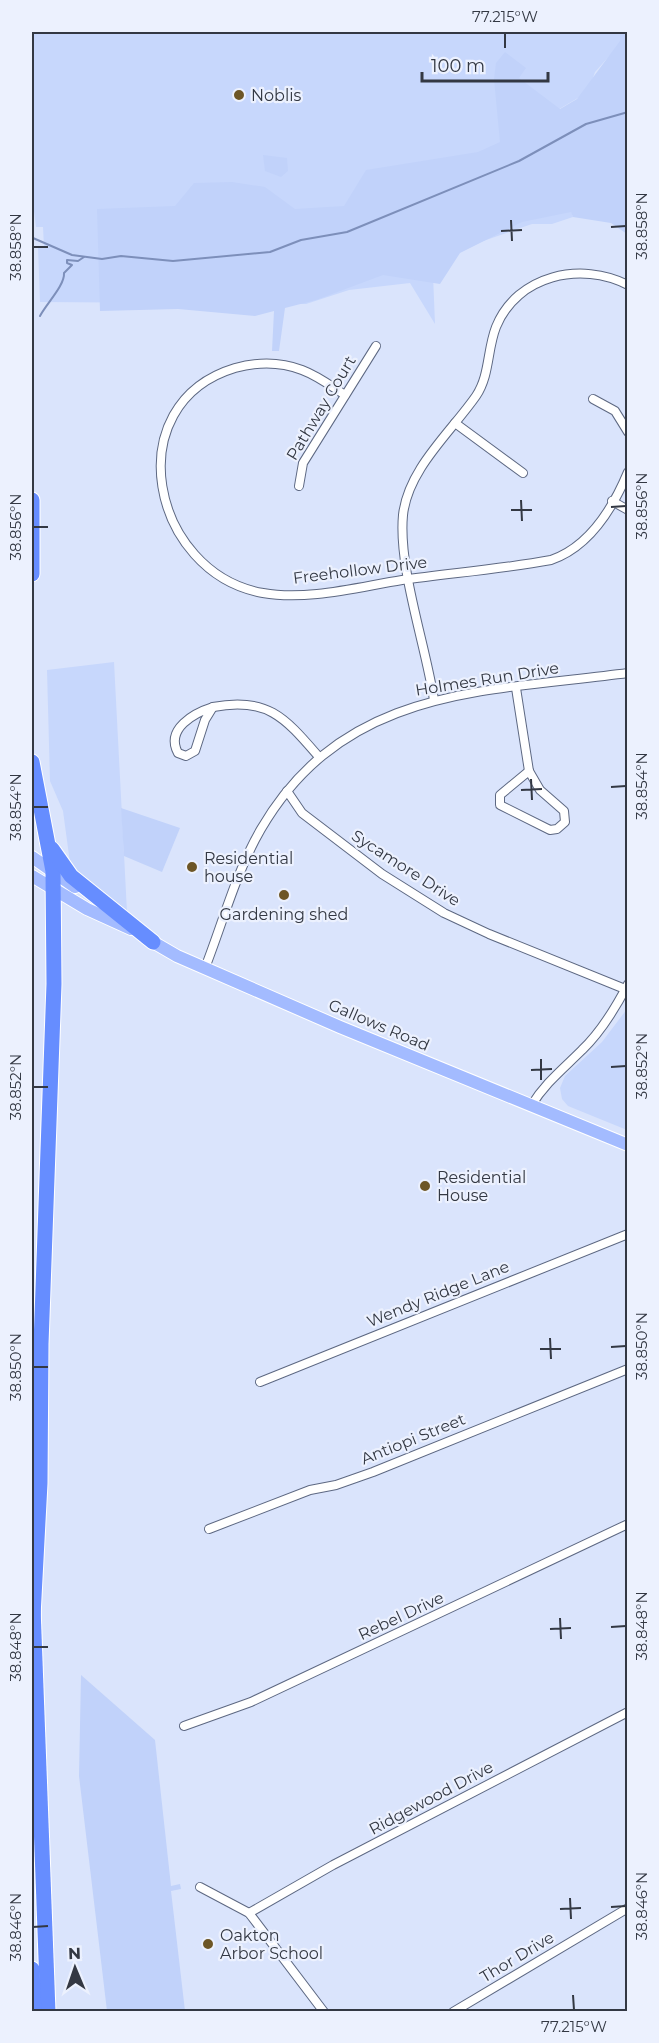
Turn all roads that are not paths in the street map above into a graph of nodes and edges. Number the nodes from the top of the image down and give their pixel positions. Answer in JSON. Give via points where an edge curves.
{"nodes":[{"id":1,"x":627,"y":285,"type":"edge"},
{"id":2,"x":376,"y":346,"type":"dead end"},
{"id":3,"x":345,"y":395,"type":"junction"},
{"id":4,"x":593,"y":399,"type":"dead end"},
{"id":5,"x":456,"y":423,"type":"junction"},
{"id":6,"x":627,"y":432,"type":"edge"},
{"id":7,"x":627,"y":472,"type":"edge"},
{"id":8,"x":523,"y":473,"type":"dead end"},
{"id":9,"x":299,"y":486,"type":"dead end"},
{"id":10,"x":32,"y":500,"type":"edge"},
{"id":11,"x":612,"y":501,"type":"junction"},
{"id":12,"x":627,"y":510,"type":"edge"},
{"id":13,"x":32,"y":574,"type":"edge"},
{"id":14,"x":409,"y":579,"type":"junction"},
{"id":15,"x":627,"y":673,"type":"edge"},
{"id":16,"x":516,"y":688,"type":"junction"},
{"id":17,"x":434,"y":700,"type":"junction"},
{"id":18,"x":213,"y":707,"type":"junction"},
{"id":19,"x":320,"y":758,"type":"junction"},
{"id":20,"x":32,"y":762,"type":"edge"},
{"id":21,"x":529,"y":771,"type":"junction"},
{"id":22,"x":287,"y":791,"type":"junction"},
{"id":23,"x":48,"y":843,"type":"junction"},
{"id":24,"x":42,"y":864,"type":"edge"},
{"id":25,"x":34,"y":878,"type":"edge"},
{"id":26,"x":52,"y":889,"type":"junction"},
{"id":27,"x":123,"y":925,"type":"junction"},
{"id":28,"x":153,"y":942,"type":"junction"},
{"id":29,"x":205,"y":968,"type":"junction"},
{"id":30,"x":626,"y":986,"type":"edge"},
{"id":31,"x":531,"y":1106,"type":"junction"},
{"id":32,"x":627,"y":1145,"type":"edge"},
{"id":33,"x":627,"y":1234,"type":"edge"},
{"id":34,"x":627,"y":1369,"type":"edge"},
{"id":35,"x":260,"y":1383,"type":"dead end"},
{"id":36,"x":627,"y":1524,"type":"edge"},
{"id":37,"x":209,"y":1529,"type":"dead end"},
{"id":38,"x":32,"y":1565,"type":"edge"},
{"id":39,"x":33,"y":1616,"type":"junction"},
{"id":40,"x":627,"y":1712,"type":"edge"},
{"id":41,"x":184,"y":1726,"type":"dead end"},
{"id":42,"x":200,"y":1887,"type":"dead end"},
{"id":43,"x":627,"y":1908,"type":"edge"},
{"id":44,"x":249,"y":1913,"type":"junction"},
{"id":45,"x":32,"y":1969,"type":"edge"},
{"id":46,"x":34,"y":2012,"type":"edge"},
{"id":47,"x":48,"y":2012,"type":"edge"},
{"id":48,"x":324,"y":2012,"type":"edge"},
{"id":49,"x":453,"y":2012,"type":"edge"}],
"edges":[{"from":1,"to":5,"type":"street","via":[[595,274],[564,274],[520,293],[500,318],[483,382]]},
{"from":2,"to":3,"type":"street","name":"Pathway Court"},
{"from":3,"to":9,"type":"street","name":"Pathway Court","via":[[303,462]]},
{"from":3,"to":14,"type":"street","name":"Freehollow Drive","via":[[311,374],[276,364],[244,366],[205,383],[181,406],[166,434],[160,475],[166,507],[180,536],[199,560],[227,580],[251,590],[296,594]]},
{"from":4,"to":6,"type":"street","via":[[615,411]]},
{"from":5,"to":8,"type":"street"},
{"from":5,"to":14,"type":"street","via":[[418,473],[408,493],[403,528]]},
{"from":7,"to":11,"type":"street","name":"Freehollow Drive"},
{"from":10,"to":13,"type":"highway"},
{"from":11,"to":12,"type":"street"},
{"from":11,"to":14,"type":"street","name":"Freehollow Drive","via":[[584,541],[559,558]]},
{"from":14,"to":17,"type":"street"},
{"from":15,"to":16,"type":"street","name":"Holmes Run Drive"},
{"from":16,"to":17,"type":"street","name":"Holmes Run Drive"},
{"from":16,"to":21,"type":"street"},
{"from":17,"to":19,"type":"street","name":"Holmes Run Drive","via":[[372,722]]},
{"from":18,"to":18,"type":"street","via":[[195,751],[186,756],[178,753],[175,741],[180,727],[192,715]]},
{"from":18,"to":19,"type":"street","via":[[242,703],[266,708],[290,723]]},
{"from":19,"to":22,"type":"street","name":"Holmes Run Drive"},
{"from":20,"to":23,"type":"highway"},
{"from":21,"to":21,"type":"street","via":[[540,790],[564,811],[565,822],[557,829],[550,830],[500,805],[501,793]]},
{"from":22,"to":29,"type":"street","name":"Holmes Run Drive","via":[[251,848]]},
{"from":22,"to":30,"type":"street","name":"Sycamore Drive","via":[[302,813],[382,874],[444,913]]},
{"from":23,"to":24,"type":"highway"},
{"from":23,"to":28,"type":"highway","via":[[71,876]]},
{"from":24,"to":26,"type":"highway"},
{"from":24,"to":27,"type":"main road","name":"Gallows Road"},
{"from":25,"to":26,"type":"main road","name":"Gallows Road"},
{"from":26,"to":27,"type":"main road","name":"Gallows Road"},
{"from":26,"to":39,"type":"highway","via":[[51,1101]]},
{"from":27,"to":28,"type":"main road","name":"Gallows Road"},
{"from":28,"to":29,"type":"main road","name":"Gallows Road"},
{"from":29,"to":31,"type":"main road","name":"Gallows Road"},
{"from":30,"to":31,"type":"street","via":[[598,1030],[549,1080]]},
{"from":31,"to":32,"type":"main road","name":"Gallows Road"},
{"from":33,"to":35,"type":"street","name":"Wendy Ridge Lane"},
{"from":34,"to":37,"type":"street","name":"Antiopi Street","via":[[373,1472],[310,1490]]},
{"from":36,"to":41,"type":"street","name":"Rebel Drive","via":[[251,1702]]},
{"from":38,"to":39,"type":"highway"},
{"from":39,"to":47,"type":"highway"},
{"from":40,"to":44,"type":"street","name":"Ridgewood Drive"},
{"from":42,"to":44,"type":"street"},
{"from":43,"to":49,"type":"street","name":"Thor Drive"},
{"from":44,"to":48,"type":"street"},
{"from":45,"to":46,"type":"highway"}]}
